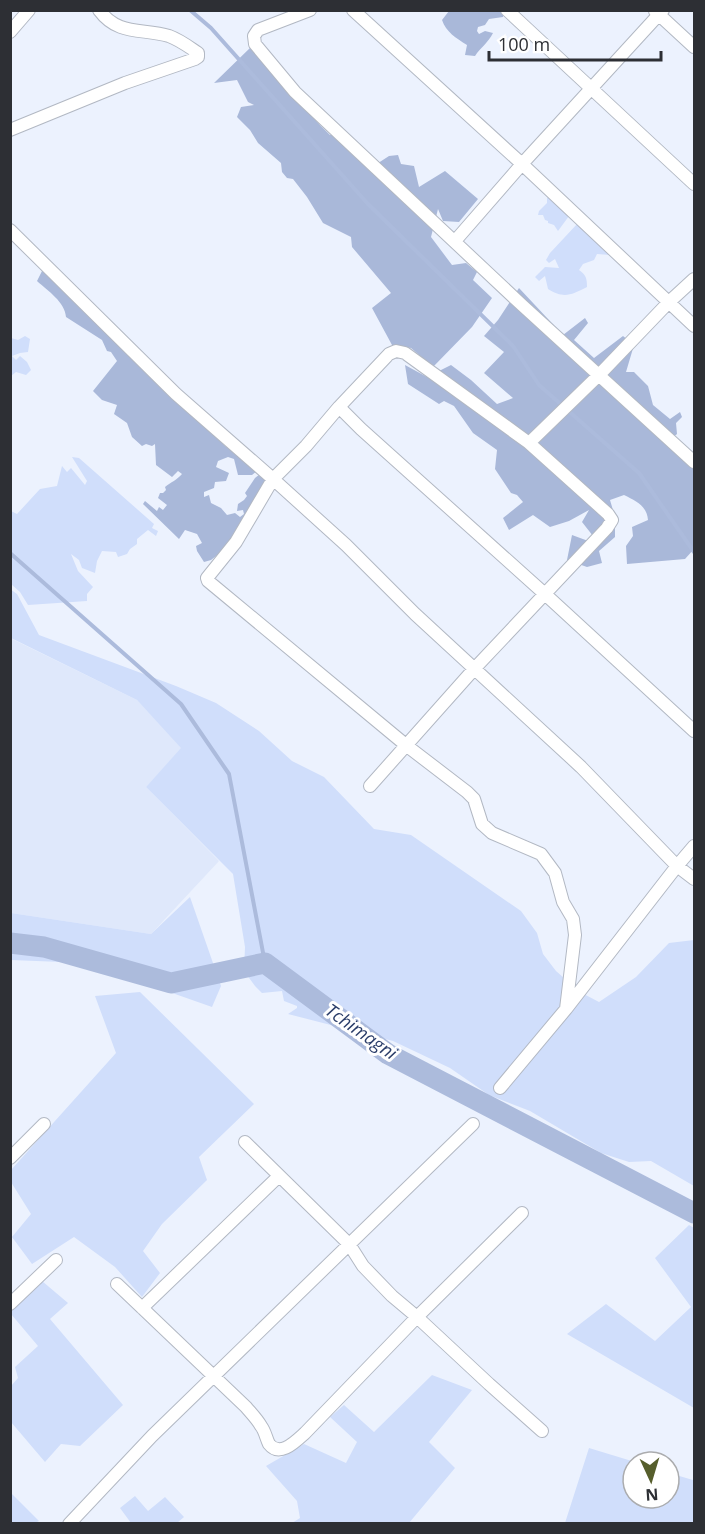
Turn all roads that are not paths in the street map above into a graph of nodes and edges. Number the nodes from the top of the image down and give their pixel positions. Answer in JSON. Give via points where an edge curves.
{"nodes":[{"id":1,"x":29,"y":10,"type":"edge"},
{"id":2,"x":99,"y":10,"type":"edge"},
{"id":3,"x":310,"y":10,"type":"edge"},
{"id":4,"x":353,"y":10,"type":"edge"},
{"id":5,"x":507,"y":10,"type":"edge"},
{"id":6,"x":659,"y":12,"type":"edge"},
{"id":7,"x":10,"y":32,"type":"edge"},
{"id":8,"x":694,"y":46,"type":"edge"},
{"id":9,"x":591,"y":89,"type":"junction"},
{"id":10,"x":10,"y":129,"type":"edge"},
{"id":11,"x":522,"y":164,"type":"junction"},
{"id":12,"x":694,"y":184,"type":"edge"},
{"id":13,"x":10,"y":230,"type":"edge"},
{"id":14,"x":455,"y":241,"type":"junction"},
{"id":15,"x":694,"y":279,"type":"edge"},
{"id":16,"x":669,"y":302,"type":"junction"},
{"id":17,"x":694,"y":326,"type":"edge"},
{"id":18,"x":599,"y":375,"type":"junction"},
{"id":19,"x":339,"y":407,"type":"junction"},
{"id":20,"x":529,"y":442,"type":"junction"},
{"id":21,"x":694,"y":462,"type":"edge"},
{"id":22,"x":273,"y":479,"type":"junction"},
{"id":23,"x":546,"y":594,"type":"junction"},
{"id":24,"x":475,"y":669,"type":"junction"},
{"id":25,"x":694,"y":731,"type":"edge"},
{"id":26,"x":407,"y":746,"type":"junction"},
{"id":27,"x":370,"y":786,"type":"dead end"},
{"id":28,"x":694,"y":846,"type":"edge"},
{"id":29,"x":676,"y":866,"type":"junction"},
{"id":30,"x":694,"y":879,"type":"edge"},
{"id":31,"x":566,"y":1009,"type":"junction"},
{"id":32,"x":500,"y":1088,"type":"dead end"},
{"id":33,"x":44,"y":1124,"type":"dead end"},
{"id":34,"x":473,"y":1124,"type":"dead end"},
{"id":35,"x":245,"y":1142,"type":"dead end"},
{"id":36,"x":10,"y":1158,"type":"edge"},
{"id":37,"x":279,"y":1176,"type":"junction"},
{"id":38,"x":522,"y":1213,"type":"dead end"},
{"id":39,"x":349,"y":1244,"type":"junction"},
{"id":40,"x":56,"y":1260,"type":"dead end"},
{"id":41,"x":117,"y":1284,"type":"dead end"},
{"id":42,"x":10,"y":1304,"type":"edge"},
{"id":43,"x":142,"y":1308,"type":"junction"},
{"id":44,"x":417,"y":1317,"type":"junction"},
{"id":45,"x":214,"y":1376,"type":"junction"},
{"id":46,"x":542,"y":1431,"type":"dead end"},
{"id":47,"x":69,"y":1524,"type":"edge"}],
"edges":[{"from":1,"to":7,"type":"street"},
{"from":2,"to":10,"type":"street","via":[[118,27],[171,37],[198,53],[198,57]]},
{"from":3,"to":14,"type":"street","via":[[258,30],[255,44],[295,92]]},
{"from":4,"to":11,"type":"street"},
{"from":5,"to":9,"type":"street"},
{"from":6,"to":8,"type":"street"},
{"from":6,"to":9,"type":"street"},
{"from":9,"to":11,"type":"street"},
{"from":9,"to":12,"type":"street"},
{"from":11,"to":14,"type":"street"},
{"from":11,"to":16,"type":"street"},
{"from":13,"to":22,"type":"street","via":[[176,394]]},
{"from":14,"to":18,"type":"street"},
{"from":15,"to":16,"type":"street"},
{"from":16,"to":17,"type":"street"},
{"from":16,"to":18,"type":"street"},
{"from":18,"to":20,"type":"street"},
{"from":18,"to":21,"type":"street"},
{"from":19,"to":20,"type":"street","via":[[396,351],[405,353]]},
{"from":19,"to":22,"type":"street"},
{"from":19,"to":23,"type":"street"},
{"from":20,"to":23,"type":"street","via":[[612,520]]},
{"from":22,"to":24,"type":"street"},
{"from":22,"to":26,"type":"street","via":[[208,580]]},
{"from":23,"to":24,"type":"street"},
{"from":23,"to":25,"type":"street"},
{"from":24,"to":26,"type":"street"},
{"from":24,"to":29,"type":"street","via":[[581,767]]},
{"from":26,"to":27,"type":"street"},
{"from":26,"to":31,"type":"street","via":[[474,799],[482,824],[492,833],[541,854],[555,873],[563,902],[573,919],[575,935]]},
{"from":28,"to":29,"type":"street"},
{"from":29,"to":30,"type":"street"},
{"from":29,"to":31,"type":"street"},
{"from":31,"to":32,"type":"street"},
{"from":33,"to":36,"type":"street"},
{"from":34,"to":39,"type":"street"},
{"from":35,"to":37,"type":"street"},
{"from":37,"to":39,"type":"street"},
{"from":37,"to":43,"type":"street"},
{"from":38,"to":44,"type":"street"},
{"from":39,"to":44,"type":"street","via":[[363,1266]]},
{"from":39,"to":45,"type":"street"},
{"from":40,"to":42,"type":"street"},
{"from":41,"to":43,"type":"street"},
{"from":43,"to":45,"type":"street"},
{"from":44,"to":45,"type":"street","via":[[286,1448],[271,1446],[246,1407]]},
{"from":44,"to":46,"type":"street"},
{"from":45,"to":47,"type":"street"}]}
